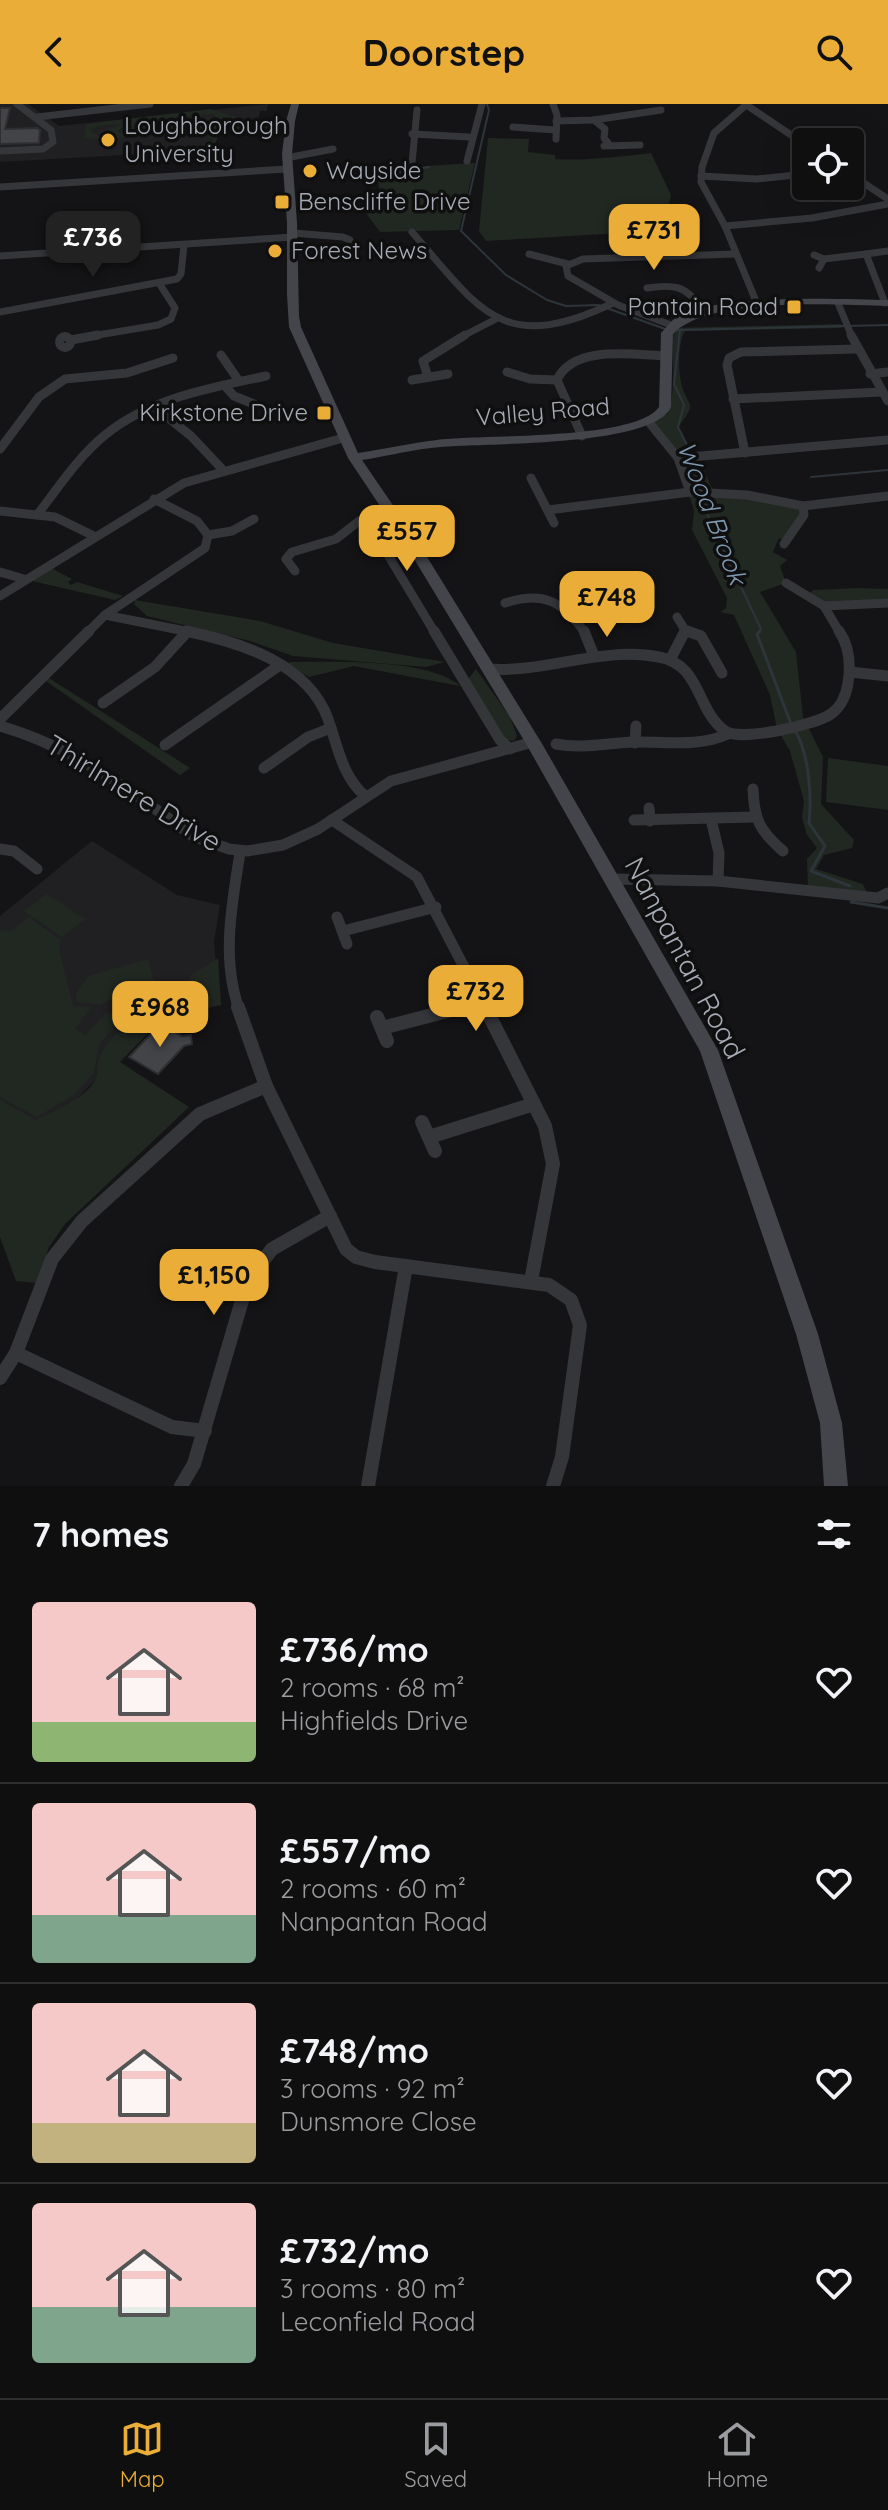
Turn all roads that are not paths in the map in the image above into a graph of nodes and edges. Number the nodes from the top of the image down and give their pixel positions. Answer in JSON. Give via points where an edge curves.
{"nodes":[{"id":1,"x":17,"y":104,"type":"edge"},
{"id":2,"x":150,"y":104,"type":"edge"},
{"id":3,"x":295,"y":104,"type":"edge"},
{"id":4,"x":482,"y":104,"type":"edge"},
{"id":5,"x":553,"y":104,"type":"edge"},
{"id":6,"x":746,"y":104,"type":"edge"},
{"id":7,"x":137,"y":105,"type":"edge"},
{"id":8,"x":415,"y":111,"type":"dead end"},
{"id":9,"x":657,"y":112,"type":"dead end"},
{"id":10,"x":41,"y":117,"type":"junction"},
{"id":11,"x":594,"y":120,"type":"junction"},
{"id":12,"x":556,"y":121,"type":"junction"},
{"id":13,"x":513,"y":127,"type":"dead end"},
{"id":14,"x":555,"y":130,"type":"junction"},
{"id":15,"x":412,"y":134,"type":"junction"},
{"id":16,"x":792,"y":135,"type":"edge"},
{"id":17,"x":469,"y":137,"type":"junction"},
{"id":18,"x":556,"y":139,"type":"dead end"},
{"id":19,"x":640,"y":145,"type":"dead end"},
{"id":20,"x":0,"y":151,"type":"edge"},
{"id":21,"x":342,"y":152,"type":"dead end"},
{"id":22,"x":465,"y":159,"type":"dead end"},
{"id":23,"x":410,"y":161,"type":"dead end"},
{"id":24,"x":286,"y":163,"type":"junction"},
{"id":25,"x":792,"y":175,"type":"edge"},
{"id":26,"x":701,"y":176,"type":"junction"},
{"id":27,"x":864,"y":184,"type":"edge"},
{"id":28,"x":0,"y":187,"type":"edge"},
{"id":29,"x":888,"y":201,"type":"edge"},
{"id":30,"x":725,"y":226,"type":"junction"},
{"id":31,"x":293,"y":235,"type":"junction"},
{"id":32,"x":419,"y":236,"type":"dead end"},
{"id":33,"x":184,"y":245,"type":"junction"},
{"id":34,"x":349,"y":247,"type":"dead end"},
{"id":35,"x":888,"y":251,"type":"edge"},
{"id":36,"x":526,"y":253,"type":"dead end"},
{"id":37,"x":735,"y":254,"type":"junction"},
{"id":38,"x":866,"y":254,"type":"junction"},
{"id":39,"x":814,"y":255,"type":"dead end"},
{"id":40,"x":0,"y":256,"type":"edge"},
{"id":41,"x":824,"y":259,"type":"junction"},
{"id":42,"x":568,"y":264,"type":"junction"},
{"id":43,"x":819,"y":268,"type":"dead end"},
{"id":44,"x":875,"y":270,"type":"junction"},
{"id":45,"x":888,"y":270,"type":"edge"},
{"id":46,"x":159,"y":283,"type":"junction"},
{"id":47,"x":647,"y":288,"type":"dead end"},
{"id":48,"x":838,"y":303,"type":"junction"},
{"id":49,"x":886,"y":303,"type":"edge"},
{"id":50,"x":608,"y":306,"type":"junction"},
{"id":51,"x":758,"y":306,"type":"junction"},
{"id":52,"x":701,"y":310,"type":"junction"},
{"id":53,"x":0,"y":312,"type":"edge"},
{"id":54,"x":496,"y":319,"type":"junction"},
{"id":55,"x":669,"y":328,"type":"junction"},
{"id":56,"x":71,"y":340,"type":"dead end"},
{"id":57,"x":857,"y":349,"type":"junction"},
{"id":58,"x":667,"y":356,"type":"junction"},
{"id":59,"x":173,"y":358,"type":"dead end"},
{"id":60,"x":227,"y":360,"type":"dead end"},
{"id":61,"x":888,"y":372,"type":"edge"},
{"id":62,"x":448,"y":374,"type":"dead end"},
{"id":63,"x":507,"y":374,"type":"dead end"},
{"id":64,"x":870,"y":374,"type":"junction"},
{"id":65,"x":266,"y":376,"type":"dead end"},
{"id":66,"x":428,"y":377,"type":"junction"},
{"id":67,"x":412,"y":380,"type":"dead end"},
{"id":68,"x":557,"y":380,"type":"junction"},
{"id":69,"x":239,"y":381,"type":"junction"},
{"id":70,"x":224,"y":385,"type":"junction"},
{"id":71,"x":882,"y":392,"type":"junction"},
{"id":72,"x":733,"y":399,"type":"junction"},
{"id":73,"x":888,"y":401,"type":"edge"},
{"id":74,"x":254,"y":404,"type":"dead end"},
{"id":75,"x":156,"y":408,"type":"junction"},
{"id":76,"x":648,"y":421,"type":"junction"},
{"id":77,"x":582,"y":436,"type":"junction"},
{"id":78,"x":343,"y":438,"type":"junction"},
{"id":79,"x":888,"y":440,"type":"edge"},
{"id":80,"x":0,"y":449,"type":"edge"},
{"id":81,"x":745,"y":453,"type":"junction"},
{"id":82,"x":354,"y":458,"type":"junction"},
{"id":83,"x":678,"y":458,"type":"junction"},
{"id":84,"x":223,"y":470,"type":"junction"},
{"id":85,"x":531,"y":478,"type":"dead end"},
{"id":86,"x":690,"y":492,"type":"junction"},
{"id":87,"x":884,"y":496,"type":"edge"},
{"id":88,"x":154,"y":499,"type":"junction"},
{"id":89,"x":803,"y":506,"type":"junction"},
{"id":90,"x":548,"y":510,"type":"junction"},
{"id":91,"x":888,"y":510,"type":"edge"},
{"id":92,"x":0,"y":511,"type":"edge"},
{"id":93,"x":391,"y":514,"type":"junction"},
{"id":94,"x":37,"y":515,"type":"junction"},
{"id":95,"x":246,"y":521,"type":"dead end"},
{"id":96,"x":554,"y":523,"type":"dead end"},
{"id":97,"x":208,"y":535,"type":"junction"},
{"id":98,"x":94,"y":536,"type":"junction"},
{"id":99,"x":409,"y":539,"type":"junction"},
{"id":100,"x":783,"y":540,"type":"dead end"},
{"id":101,"x":295,"y":571,"type":"dead end"},
{"id":102,"x":0,"y":572,"type":"edge"},
{"id":103,"x":24,"y":579,"type":"junction"},
{"id":104,"x":786,"y":583,"type":"dead end"},
{"id":105,"x":0,"y":596,"type":"edge"},
{"id":106,"x":505,"y":603,"type":"dead end"},
{"id":107,"x":888,"y":603,"type":"edge"},
{"id":108,"x":824,"y":606,"type":"junction"},
{"id":109,"x":105,"y":615,"type":"junction"},
{"id":110,"x":677,"y":617,"type":"dead end"},
{"id":111,"x":685,"y":630,"type":"junction"},
{"id":112,"x":186,"y":633,"type":"junction"},
{"id":113,"x":594,"y":656,"type":"junction"},
{"id":114,"x":670,"y":660,"type":"junction"},
{"id":115,"x":280,"y":665,"type":"junction"},
{"id":116,"x":543,"y":667,"type":"junction"},
{"id":117,"x":489,"y":669,"type":"junction"},
{"id":118,"x":715,"y":671,"type":"dead end"},
{"id":119,"x":850,"y":672,"type":"junction"},
{"id":120,"x":888,"y":676,"type":"edge"},
{"id":121,"x":502,"y":690,"type":"junction"},
{"id":122,"x":103,"y":703,"type":"dead end"},
{"id":123,"x":0,"y":719,"type":"edge"},
{"id":124,"x":0,"y":726,"type":"edge"},
{"id":125,"x":636,"y":726,"type":"dead end"},
{"id":126,"x":331,"y":728,"type":"junction"},
{"id":127,"x":728,"y":734,"type":"junction"},
{"id":128,"x":533,"y":742,"type":"junction"},
{"id":129,"x":635,"y":743,"type":"junction"},
{"id":130,"x":556,"y":744,"type":"dead end"},
{"id":131,"x":165,"y":745,"type":"dead end"},
{"id":132,"x":510,"y":749,"type":"junction"},
{"id":133,"x":264,"y":768,"type":"dead end"},
{"id":134,"x":753,"y":789,"type":"dead end"},
{"id":135,"x":365,"y":796,"type":"junction"},
{"id":136,"x":754,"y":817,"type":"junction"},
{"id":137,"x":711,"y":819,"type":"junction"},
{"id":138,"x":332,"y":820,"type":"junction"},
{"id":139,"x":634,"y":820,"type":"dead end"},
{"id":140,"x":0,"y":849,"type":"edge"},
{"id":141,"x":783,"y":851,"type":"dead end"},
{"id":142,"x":240,"y":853,"type":"junction"},
{"id":143,"x":37,"y":869,"type":"dead end"},
{"id":144,"x":611,"y":879,"type":"junction"},
{"id":145,"x":718,"y":881,"type":"junction"},
{"id":146,"x":888,"y":893,"type":"edge"},
{"id":147,"x":436,"y":907,"type":"junction"},
{"id":148,"x":337,"y":917,"type":"dead end"},
{"id":149,"x":481,"y":1002,"type":"junction"},
{"id":150,"x":382,"y":1029,"type":"dead end"},
{"id":151,"x":266,"y":1086,"type":"junction"},
{"id":152,"x":534,"y":1104,"type":"junction"},
{"id":153,"x":422,"y":1122,"type":"dead end"},
{"id":154,"x":330,"y":1216,"type":"junction"},
{"id":155,"x":406,"y":1266,"type":"junction"},
{"id":156,"x":531,"y":1281,"type":"junction"},
{"id":157,"x":16,"y":1353,"type":"junction"},
{"id":158,"x":0,"y":1378,"type":"edge"},
{"id":159,"x":205,"y":1431,"type":"junction"},
{"id":160,"x":181,"y":1486,"type":"edge"},
{"id":161,"x":368,"y":1486,"type":"edge"},
{"id":162,"x":553,"y":1486,"type":"edge"},
{"id":163,"x":836,"y":1486,"type":"edge"}],
"edges":[{"from":1,"to":10,"type":"street"},
{"from":2,"to":7,"type":"street"},
{"from":3,"to":24,"type":"street","name":"Nanpantan Road"},
{"from":4,"to":17,"type":"street"},
{"from":5,"to":12,"type":"street"},
{"from":6,"to":16,"type":"street"},
{"from":6,"to":26,"type":"street","via":[[714,133]]},
{"from":7,"to":10,"type":"street"},
{"from":8,"to":15,"type":"street"},
{"from":9,"to":11,"type":"street"},
{"from":10,"to":20,"type":"street","via":[[54,135],[52,144]]},
{"from":11,"to":12,"type":"street"},
{"from":11,"to":19,"type":"street","via":[[605,129],[610,145]]},
{"from":12,"to":14,"type":"street"},
{"from":13,"to":14,"type":"street"},
{"from":14,"to":18,"type":"street"},
{"from":15,"to":17,"type":"street"},
{"from":15,"to":23,"type":"street"},
{"from":17,"to":22,"type":"street"},
{"from":21,"to":24,"type":"street","via":[[333,147],[313,150]]},
{"from":24,"to":28,"type":"street"},
{"from":24,"to":31,"type":"street","name":"Nanpantan Road"},
{"from":25,"to":26,"type":"street"},
{"from":26,"to":30,"type":"street"},
{"from":27,"to":29,"type":"street"},
{"from":29,"to":30,"type":"street","via":[[812,218]]},
{"from":30,"to":37,"type":"street"},
{"from":31,"to":33,"type":"street"},
{"from":31,"to":34,"type":"street","via":[[343,237],[350,240]]},
{"from":31,"to":78,"type":"street","name":"Nanpantan Road","via":[[295,327]]},
{"from":32,"to":54,"type":"street","via":[[476,305]]},
{"from":33,"to":40,"type":"street"},
{"from":33,"to":46,"type":"street","via":[[180,276]]},
{"from":35,"to":38,"type":"street"},
{"from":36,"to":42,"type":"street"},
{"from":37,"to":42,"type":"street","via":[[583,259]]},
{"from":37,"to":51,"type":"street"},
{"from":38,"to":41,"type":"street"},
{"from":38,"to":44,"type":"street"},
{"from":39,"to":41,"type":"street"},
{"from":41,"to":43,"type":"street"},
{"from":42,"to":50,"type":"street","via":[[568,276]]},
{"from":44,"to":45,"type":"street"},
{"from":44,"to":49,"type":"street"},
{"from":46,"to":53,"type":"street"},
{"from":46,"to":56,"type":"street","via":[[175,308],[171,319]]},
{"from":47,"to":52,"type":"street","via":[[685,288],[694,293]]},
{"from":48,"to":49,"type":"street"},
{"from":48,"to":51,"type":"street"},
{"from":48,"to":57,"type":"street"},
{"from":50,"to":54,"type":"street","via":[[548,322]]},
{"from":50,"to":55,"type":"street"},
{"from":51,"to":52,"type":"street"},
{"from":52,"to":55,"type":"street"},
{"from":54,"to":66,"type":"street","via":[[430,354],[423,361]]},
{"from":55,"to":58,"type":"street","name":"Valley Road"},
{"from":57,"to":64,"type":"street"},
{"from":57,"to":72,"type":"street","via":[[734,354],[727,361]]},
{"from":58,"to":68,"type":"street","via":[[584,358],[561,368]]},
{"from":58,"to":76,"type":"street","name":"Valley Road","via":[[666,407]]},
{"from":59,"to":80,"type":"street","via":[[127,373],[70,377],[47,387]]},
{"from":60,"to":69,"type":"street"},
{"from":61,"to":64,"type":"street"},
{"from":62,"to":66,"type":"street"},
{"from":63,"to":68,"type":"street"},
{"from":64,"to":71,"type":"street"},
{"from":65,"to":69,"type":"street"},
{"from":66,"to":67,"type":"street"},
{"from":68,"to":77,"type":"street"},
{"from":69,"to":70,"type":"street"},
{"from":70,"to":74,"type":"street"},
{"from":70,"to":75,"type":"street"},
{"from":71,"to":72,"type":"street"},
{"from":71,"to":73,"type":"street"},
{"from":72,"to":81,"type":"street"},
{"from":75,"to":84,"type":"street"},
{"from":75,"to":94,"type":"street","via":[[123,422],[92,446]]},
{"from":76,"to":77,"type":"street","name":"Valley Road"},
{"from":76,"to":83,"type":"street"},
{"from":77,"to":82,"type":"street","name":"Valley Road","via":[[439,443]]},
{"from":78,"to":82,"type":"street","name":"Nanpantan Road"},
{"from":78,"to":84,"type":"street"},
{"from":79,"to":81,"type":"street"},
{"from":81,"to":83,"type":"street"},
{"from":82,"to":93,"type":"street","name":"Nanpantan Road"},
{"from":83,"to":86,"type":"street"},
{"from":84,"to":88,"type":"street"},
{"from":85,"to":90,"type":"street"},
{"from":86,"to":89,"type":"street","via":[[747,495]]},
{"from":86,"to":90,"type":"street"},
{"from":87,"to":89,"type":"street"},
{"from":87,"to":91,"type":"street"},
{"from":88,"to":97,"type":"street","via":[[197,521]]},
{"from":88,"to":98,"type":"street"},
{"from":89,"to":100,"type":"street","via":[[804,515]]},
{"from":90,"to":96,"type":"street"},
{"from":92,"to":94,"type":"street"},
{"from":93,"to":99,"type":"street","name":"Nanpantan Road"},
{"from":93,"to":101,"type":"street","via":[[359,521],[336,539],[292,552],[286,559]]},
{"from":94,"to":98,"type":"street"},
{"from":95,"to":97,"type":"street"},
{"from":97,"to":109,"type":"street","via":[[201,551]]},
{"from":98,"to":103,"type":"street"},
{"from":99,"to":117,"type":"street","name":"Nanpantan Road"},
{"from":99,"to":132,"type":"street","via":[[388,546],[388,555],[485,717]]},
{"from":102,"to":103,"type":"street"},
{"from":103,"to":105,"type":"street"},
{"from":104,"to":108,"type":"street"},
{"from":106,"to":113,"type":"street","via":[[520,593],[545,598],[579,616]]},
{"from":107,"to":108,"type":"street"},
{"from":108,"to":119,"type":"street","via":[[848,647]]},
{"from":109,"to":112,"type":"street"},
{"from":109,"to":123,"type":"street"},
{"from":110,"to":111,"type":"street"},
{"from":111,"to":114,"type":"street"},
{"from":111,"to":118,"type":"street","via":[[701,636]]},
{"from":112,"to":115,"type":"street","via":[[247,649]]},
{"from":112,"to":122,"type":"street","via":[[155,667]]},
{"from":113,"to":114,"type":"street"},
{"from":113,"to":116,"type":"street"},
{"from":114,"to":127,"type":"street","via":[[695,678]]},
{"from":115,"to":126,"type":"street","via":[[308,682]]},
{"from":115,"to":131,"type":"street"},
{"from":116,"to":117,"type":"street"},
{"from":116,"to":121,"type":"street","via":[[510,678]]},
{"from":117,"to":121,"type":"street","name":"Nanpantan Road"},
{"from":119,"to":120,"type":"street"},
{"from":119,"to":127,"type":"street","via":[[844,703],[832,716],[788,728]]},
{"from":121,"to":128,"type":"street","name":"Nanpantan Road"},
{"from":124,"to":142,"type":"street","name":"Thirlmere Drive","via":[[70,751],[193,836]]},
{"from":125,"to":129,"type":"street"},
{"from":126,"to":133,"type":"street","via":[[308,737]]},
{"from":126,"to":135,"type":"street","via":[[349,778]]},
{"from":127,"to":129,"type":"street","via":[[695,743]]},
{"from":128,"to":132,"type":"street","name":"Thirlmere Drive"},
{"from":128,"to":144,"type":"street","name":"Nanpantan Road"},
{"from":129,"to":130,"type":"street","via":[[571,753]]},
{"from":132,"to":135,"type":"street","name":"Thirlmere Drive","via":[[394,780]]},
{"from":134,"to":136,"type":"street"},
{"from":135,"to":138,"type":"street","name":"Thirlmere Drive"},
{"from":136,"to":137,"type":"street"},
{"from":136,"to":141,"type":"street","via":[[761,832]]},
{"from":137,"to":139,"type":"street","via":[[650,815]]},
{"from":137,"to":145,"type":"street","via":[[719,853]]},
{"from":138,"to":142,"type":"street","name":"Thirlmere Drive","via":[[283,845]]},
{"from":138,"to":147,"type":"street","via":[[417,877]]},
{"from":140,"to":143,"type":"street","via":[[14,851]]},
{"from":142,"to":151,"type":"street","via":[[228,931],[233,993]]},
{"from":144,"to":145,"type":"street"},
{"from":144,"to":163,"type":"street","name":"Nanpantan Road","via":[[709,1050],[807,1334],[831,1423]]},
{"from":145,"to":146,"type":"street","via":[[878,898]]},
{"from":147,"to":148,"type":"street","via":[[345,937]]},
{"from":147,"to":149,"type":"street"},
{"from":149,"to":150,"type":"street"},
{"from":149,"to":152,"type":"street"},
{"from":151,"to":154,"type":"street"},
{"from":151,"to":157,"type":"street","via":[[200,1114],[82,1221],[52,1259]]},
{"from":152,"to":153,"type":"street","via":[[432,1144]]},
{"from":152,"to":156,"type":"street","via":[[553,1164]]},
{"from":154,"to":155,"type":"street","via":[[356,1257]]},
{"from":154,"to":159,"type":"street","via":[[272,1249],[248,1280]]},
{"from":155,"to":156,"type":"street"},
{"from":155,"to":161,"type":"street"},
{"from":156,"to":162,"type":"street","via":[[562,1291],[579,1309],[564,1442]]},
{"from":157,"to":158,"type":"street"},
{"from":157,"to":159,"type":"street","via":[[172,1427]]},
{"from":159,"to":160,"type":"street"}]}
